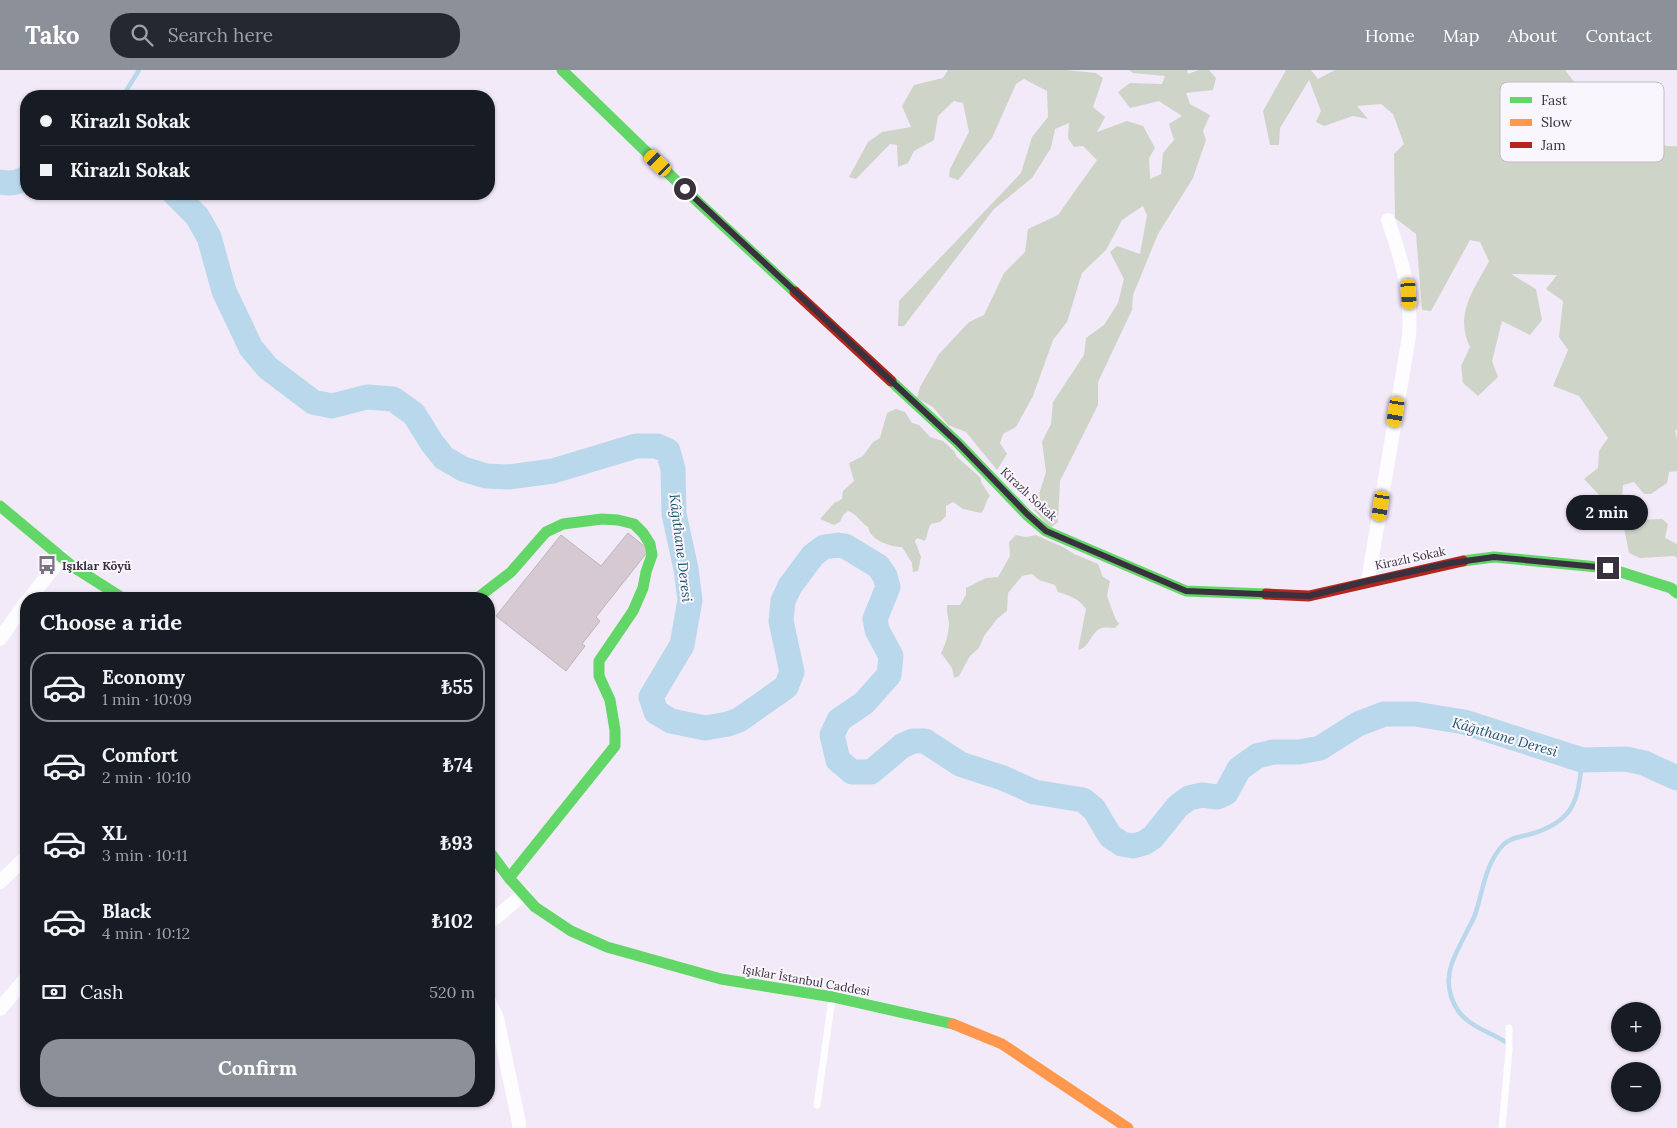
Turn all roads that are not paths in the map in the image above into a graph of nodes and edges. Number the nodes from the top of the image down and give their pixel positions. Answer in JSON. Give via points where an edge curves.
{"nodes":[{"id":1,"x":562,"y":70,"type":"edge"},
{"id":2,"x":1388,"y":220,"type":"dead end"},
{"id":3,"x":0,"y":506,"type":"edge"},
{"id":4,"x":62,"y":557,"type":"junction"},
{"id":5,"x":1368,"y":581,"type":"junction"},
{"id":6,"x":34,"y":592,"type":"edge"},
{"id":7,"x":113,"y":592,"type":"edge"},
{"id":8,"x":485,"y":592,"type":"edge"},
{"id":9,"x":1677,"y":593,"type":"edge"},
{"id":10,"x":20,"y":611,"type":"edge"},
{"id":11,"x":0,"y":640,"type":"edge"},
{"id":12,"x":495,"y":859,"type":"edge"},
{"id":13,"x":20,"y":863,"type":"edge"},
{"id":14,"x":509,"y":878,"type":"junction"},
{"id":15,"x":0,"y":882,"type":"edge"},
{"id":16,"x":524,"y":894,"type":"junction"},
{"id":17,"x":495,"y":919,"type":"edge"},
{"id":18,"x":20,"y":985,"type":"edge"},
{"id":19,"x":833,"y":997,"type":"junction"},
{"id":20,"x":0,"y":1010,"type":"edge"},
{"id":21,"x":495,"y":1014,"type":"edge"},
{"id":22,"x":1509,"y":1028,"type":"dead end"},
{"id":23,"x":817,"y":1105,"type":"dead end"},
{"id":24,"x":519,"y":1128,"type":"edge"},
{"id":25,"x":1128,"y":1128,"type":"edge"},
{"id":26,"x":1502,"y":1128,"type":"edge"}],
"edges":[{"from":1,"to":5,"type":"street","name":"Kirazlı Sokak","via":[[958,443],[1046,531],[1186,591],[1309,596]]},
{"from":2,"to":5,"type":"street","via":[[1409,294],[1409,336]]},
{"from":3,"to":4,"type":"street"},
{"from":4,"to":6,"type":"street"},
{"from":4,"to":7,"type":"street"},
{"from":5,"to":9,"type":"street","name":"Kirazlı Sokak","via":[[1494,557],[1608,568],[1671,588]]},
{"from":8,"to":14,"type":"street","via":[[511,572],[546,532],[563,524],[618,520],[634,524],[650,544],[652,555],[643,588],[633,610],[599,661],[599,676],[610,700],[615,746]]},
{"from":10,"to":11,"type":"street"},
{"from":12,"to":14,"type":"street","name":"Işıklar İstanbul Caddesi"},
{"from":13,"to":15,"type":"street"},
{"from":14,"to":16,"type":"street","name":"Işıklar İstanbul Caddesi"},
{"from":16,"to":17,"type":"street"},
{"from":16,"to":19,"type":"street","name":"Işıklar İstanbul Caddesi","via":[[535,907],[571,931],[607,947],[721,979]]},
{"from":18,"to":20,"type":"street"},
{"from":19,"to":23,"type":"lane"},
{"from":19,"to":25,"type":"street","name":"Işıklar İstanbul Caddesi","via":[[954,1024],[1002,1044]]},
{"from":21,"to":24,"type":"street"},
{"from":22,"to":26,"type":"lane"}]}
